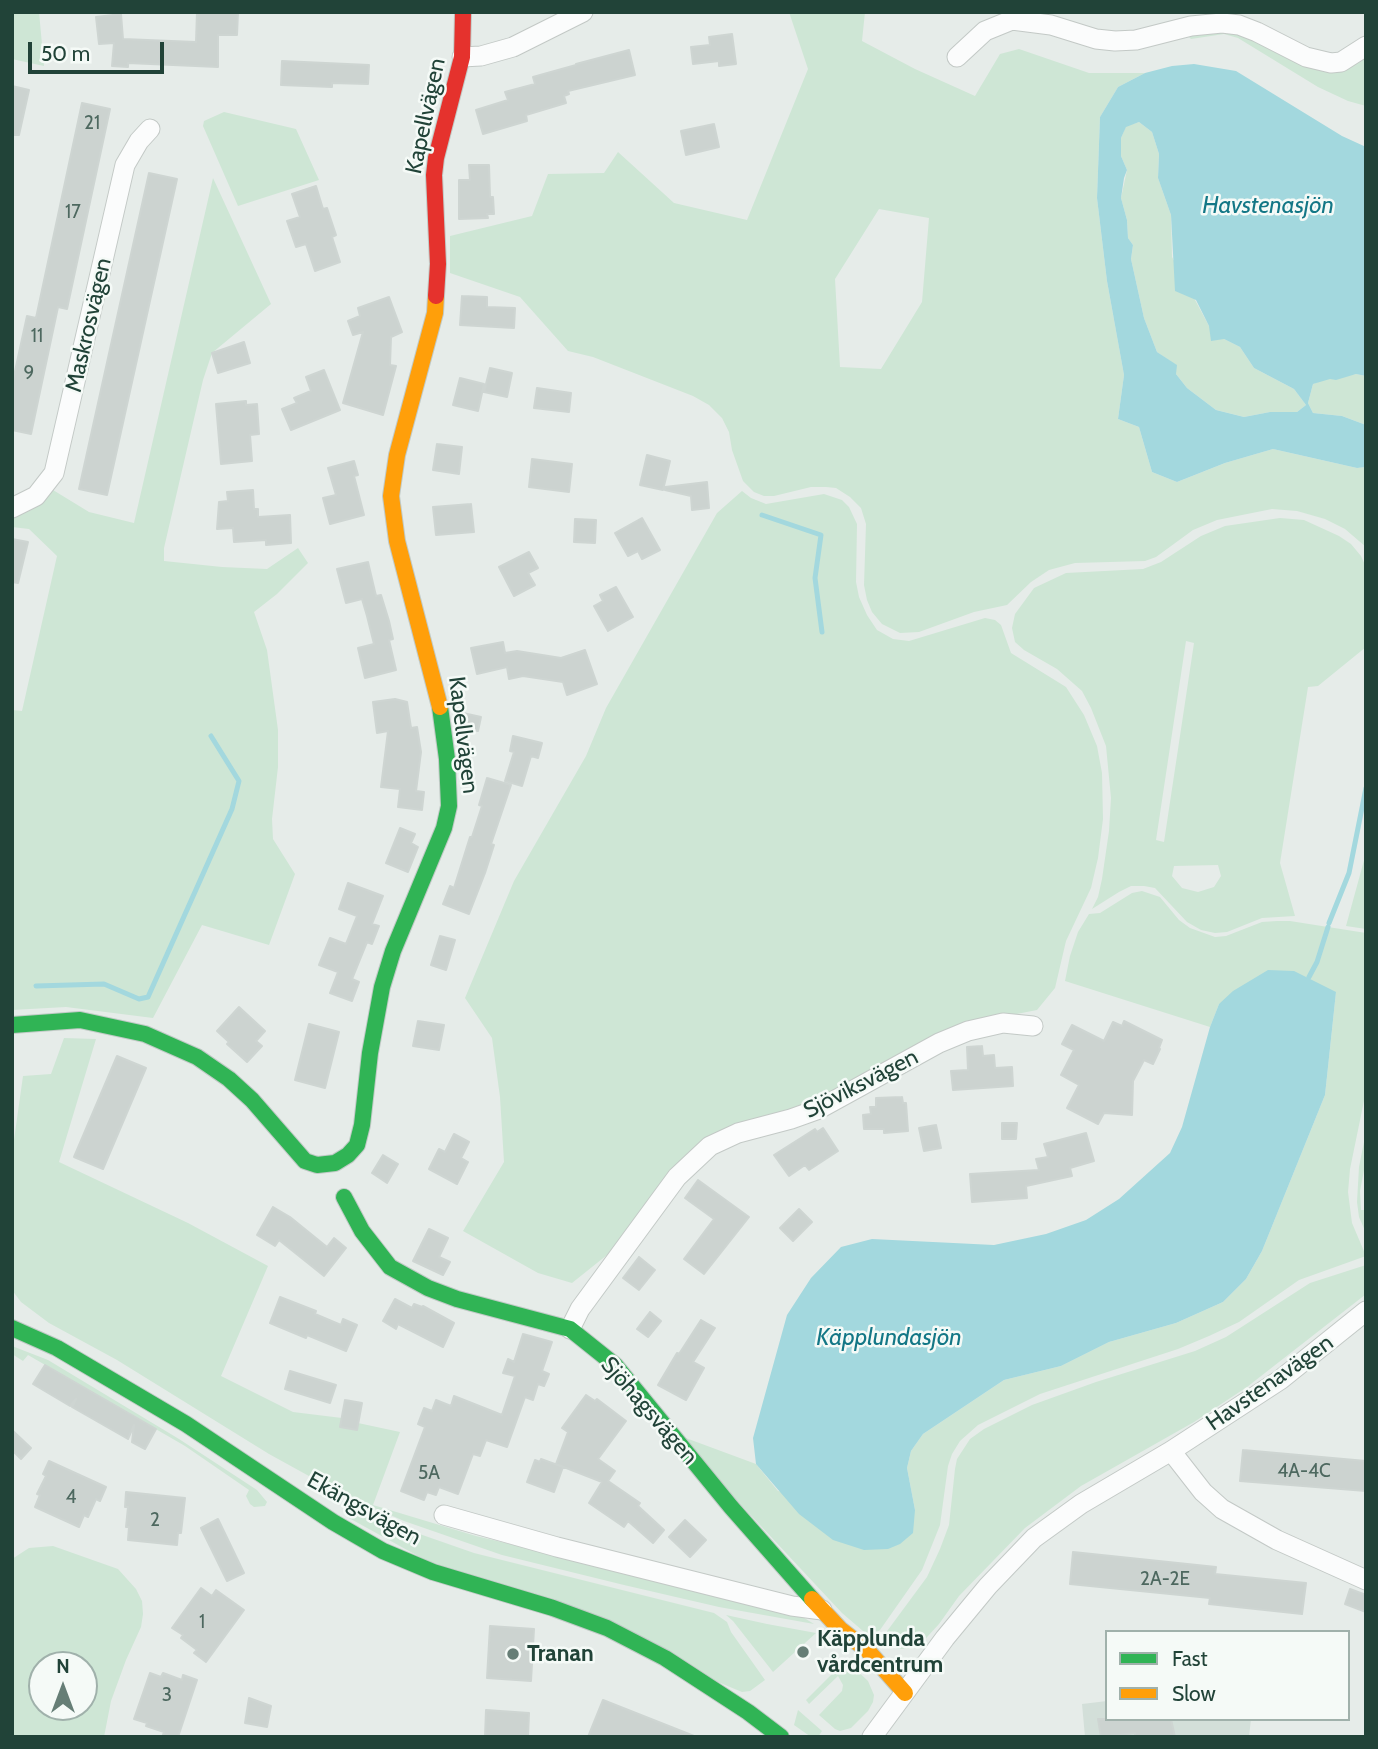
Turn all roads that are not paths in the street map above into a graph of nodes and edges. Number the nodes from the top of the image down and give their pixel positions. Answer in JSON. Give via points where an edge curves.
{"nodes":[{"id":1,"x":463,"y":12,"type":"edge"},
{"id":2,"x":583,"y":12,"type":"edge"},
{"id":3,"x":1366,"y":46,"type":"edge"},
{"id":4,"x":957,"y":57,"type":"dead end"},
{"id":5,"x":462,"y":58,"type":"junction"},
{"id":6,"x":150,"y":129,"type":"dead end"},
{"id":7,"x":12,"y":508,"type":"edge"},
{"id":8,"x":12,"y":1025,"type":"edge"},
{"id":9,"x":1033,"y":1026,"type":"dead end"},
{"id":10,"x":344,"y":1197,"type":"dead end"},
{"id":11,"x":1366,"y":1311,"type":"edge"},
{"id":12,"x":12,"y":1328,"type":"edge"},
{"id":13,"x":570,"y":1329,"type":"junction"},
{"id":14,"x":1171,"y":1451,"type":"junction"},
{"id":15,"x":444,"y":1514,"type":"dead end"},
{"id":16,"x":1366,"y":1580,"type":"edge"},
{"id":17,"x":822,"y":1610,"type":"junction"},
{"id":18,"x":905,"y":1693,"type":"junction"},
{"id":19,"x":781,"y":1737,"type":"edge"},
{"id":20,"x":872,"y":1737,"type":"edge"}],
"edges":[{"from":1,"to":5,"type":"street","name":"Kapellvägen"},
{"from":2,"to":5,"type":"street","via":[[513,47]]},
{"from":3,"to":4,"type":"street","via":[[1331,63],[1306,57],[1238,25],[1191,26],[1115,41],[1012,20],[985,31]]},
{"from":5,"to":8,"type":"street","name":"Kapellvägen","via":[[436,158],[435,313],[397,455],[391,496],[397,541],[438,693],[449,806],[382,987],[357,1145],[335,1163],[305,1161],[229,1079],[197,1057],[145,1034],[80,1020]]},
{"from":6,"to":7,"type":"street","name":"Maskrosvägen","via":[[125,165],[54,473],[36,496]]},
{"from":9,"to":13,"type":"street","name":"Sjöviksvägen","via":[[1003,1023],[968,1031],[819,1109],[710,1146],[677,1177]]},
{"from":10,"to":13,"type":"street","name":"Sjöhagsvägen","via":[[362,1231],[390,1267],[457,1299]]},
{"from":11,"to":14,"type":"street","name":"Havstenavägen","via":[[1280,1380]]},
{"from":12,"to":19,"type":"street","name":"Ekängsvägen","via":[[57,1348],[186,1424],[383,1551],[433,1572],[607,1628],[665,1658]]},
{"from":13,"to":17,"type":"street","name":"Sjöhagsvägen","via":[[615,1365]]},
{"from":14,"to":16,"type":"street","via":[[1222,1509]]},
{"from":14,"to":18,"type":"street","name":"Havstenavägen","via":[[1081,1504],[1034,1538],[945,1637]]},
{"from":15,"to":17,"type":"street","via":[[557,1547]]},
{"from":17,"to":18,"type":"street","name":"Sjöhagsvägen","via":[[868,1651]]},
{"from":18,"to":20,"type":"street","name":"Havstenavägen"}]}
